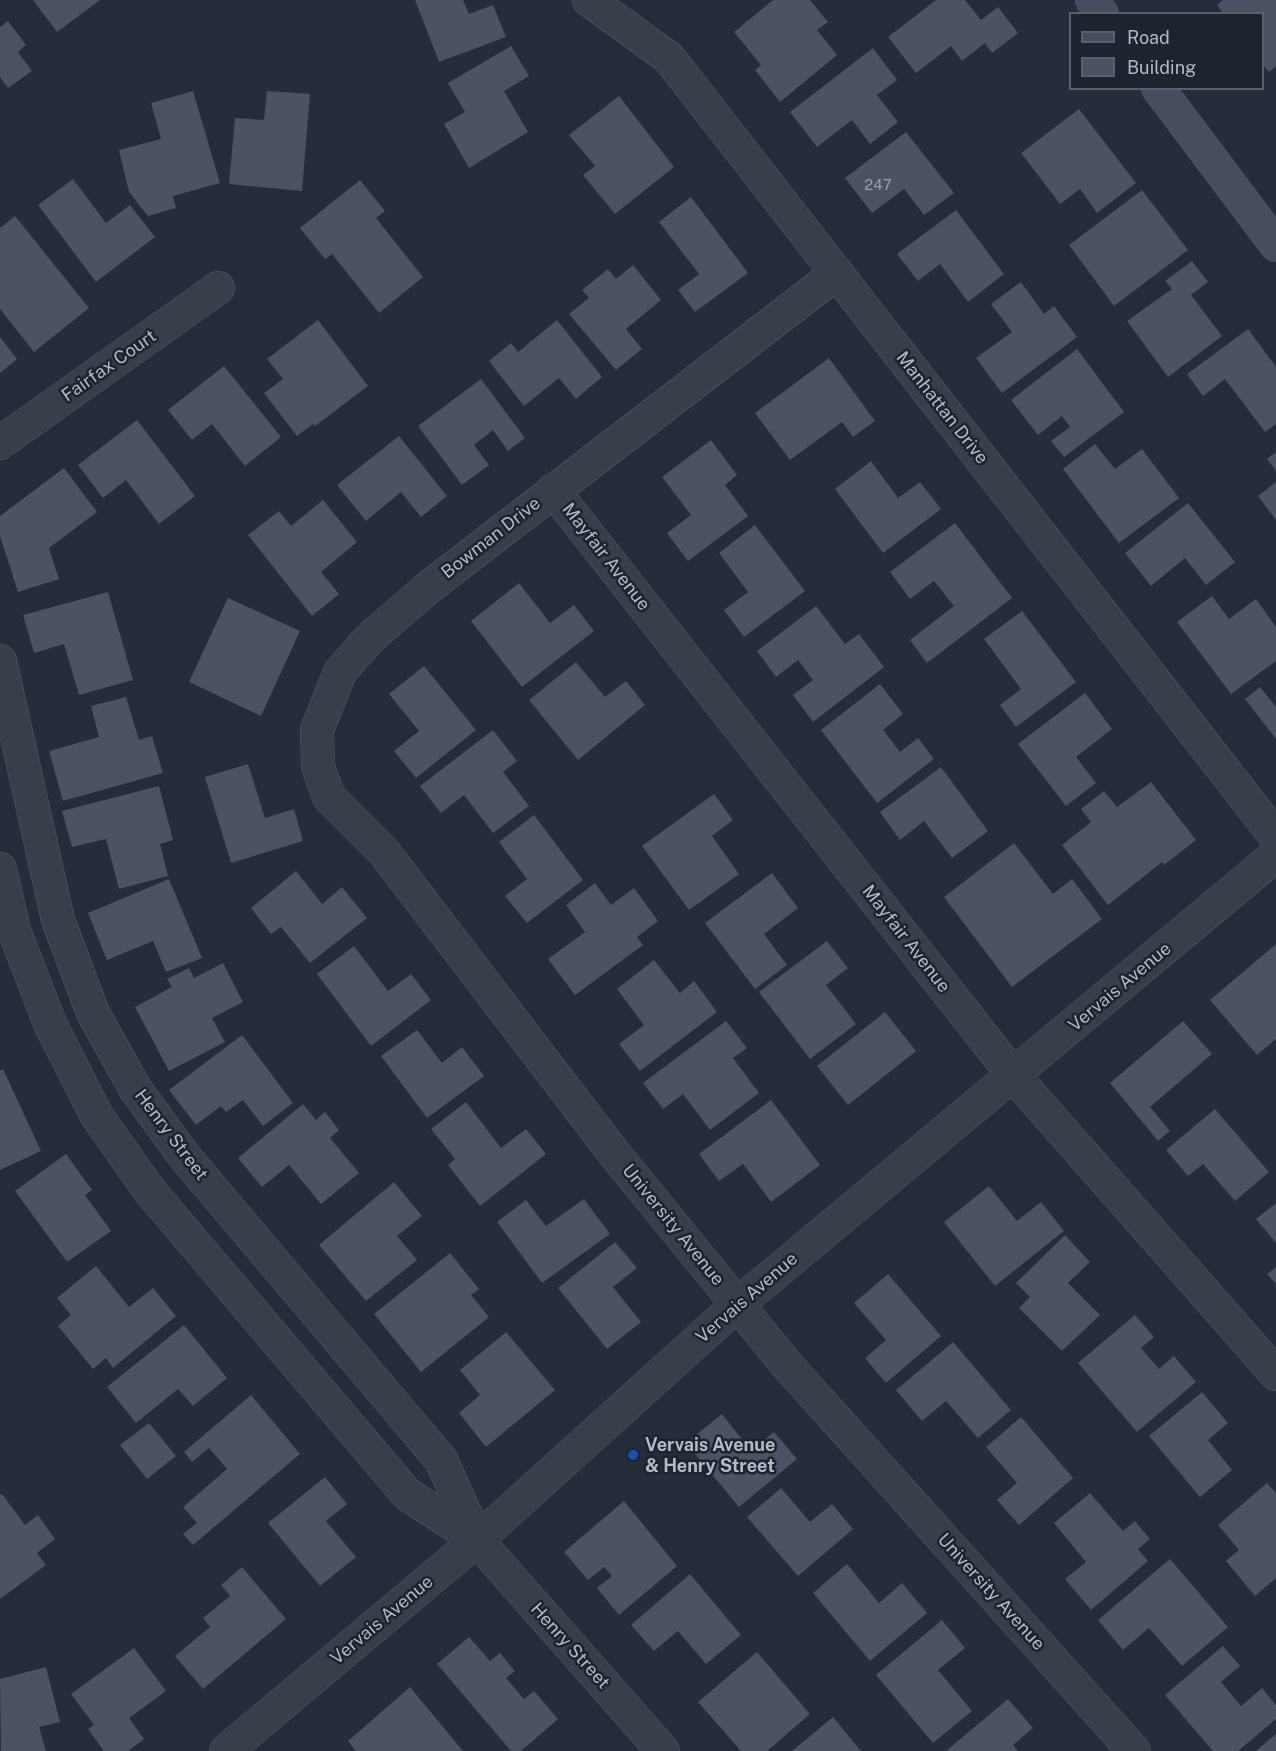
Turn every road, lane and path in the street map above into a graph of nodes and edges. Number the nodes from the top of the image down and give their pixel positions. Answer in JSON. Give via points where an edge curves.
{"nodes":[{"id":1,"x":589,"y":0,"type":"edge"},
{"id":2,"x":1160,"y":90,"type":"edge"},
{"id":3,"x":1276,"y":245,"type":"edge"},
{"id":4,"x":837,"y":273,"type":"junction"},
{"id":5,"x":218,"y":288,"type":"dead end"},
{"id":6,"x":0,"y":443,"type":"edge"},
{"id":7,"x":553,"y":490,"type":"junction"},
{"id":8,"x":0,"y":661,"type":"edge"},
{"id":9,"x":327,"y":791,"type":"joint"},
{"id":10,"x":1276,"y":837,"type":"edge"},
{"id":11,"x":1276,"y":855,"type":"edge"},
{"id":12,"x":0,"y":869,"type":"edge"},
{"id":13,"x":1014,"y":1076,"type":"junction"},
{"id":14,"x":738,"y":1304,"type":"junction"},
{"id":15,"x":1276,"y":1374,"type":"edge"},
{"id":16,"x":477,"y":1540,"type":"junction"},
{"id":17,"x":662,"y":1750,"type":"edge"},
{"id":18,"x":226,"y":1751,"type":"edge"},
{"id":19,"x":1134,"y":1751,"type":"edge"}],
"edges":[{"from":1,"to":4,"type":"street","name":"Manhattan Drive","via":[[669,58]]},
{"from":2,"to":3,"type":"main road"},
{"from":4,"to":7,"type":"street","name":"Bowman Drive"},
{"from":4,"to":10,"type":"street","name":"Manhattan Drive"},
{"from":5,"to":6,"type":"street","name":"Fairfax Court"},
{"from":7,"to":9,"type":"street","name":"Bowman Drive","via":[[429,587],[369,639],[340,672],[317,730],[318,767]]},
{"from":7,"to":13,"type":"street","name":"Mayfair Avenue"},
{"from":8,"to":16,"type":"street","name":"Henry Street","via":[[58,920],[93,1013],[136,1089],[185,1157],[441,1460]]},
{"from":9,"to":14,"type":"street","name":"University Avenue","via":[[384,852],[613,1152]]},
{"from":11,"to":13,"type":"street","name":"Vervais Avenue"},
{"from":12,"to":16,"type":"street","name":"Henry Street","via":[[14,930],[51,1026],[97,1116],[149,1190],[407,1494]]},
{"from":13,"to":14,"type":"street","name":"Vervais Avenue"},
{"from":13,"to":15,"type":"street","name":"Mayfair Avenue"},
{"from":14,"to":16,"type":"street","name":"Vervais Avenue"},
{"from":14,"to":19,"type":"street","name":"University Avenue","via":[[795,1374]]},
{"from":16,"to":17,"type":"street","name":"Henry Street"},
{"from":16,"to":18,"type":"street","name":"Vervais Avenue"}]}
